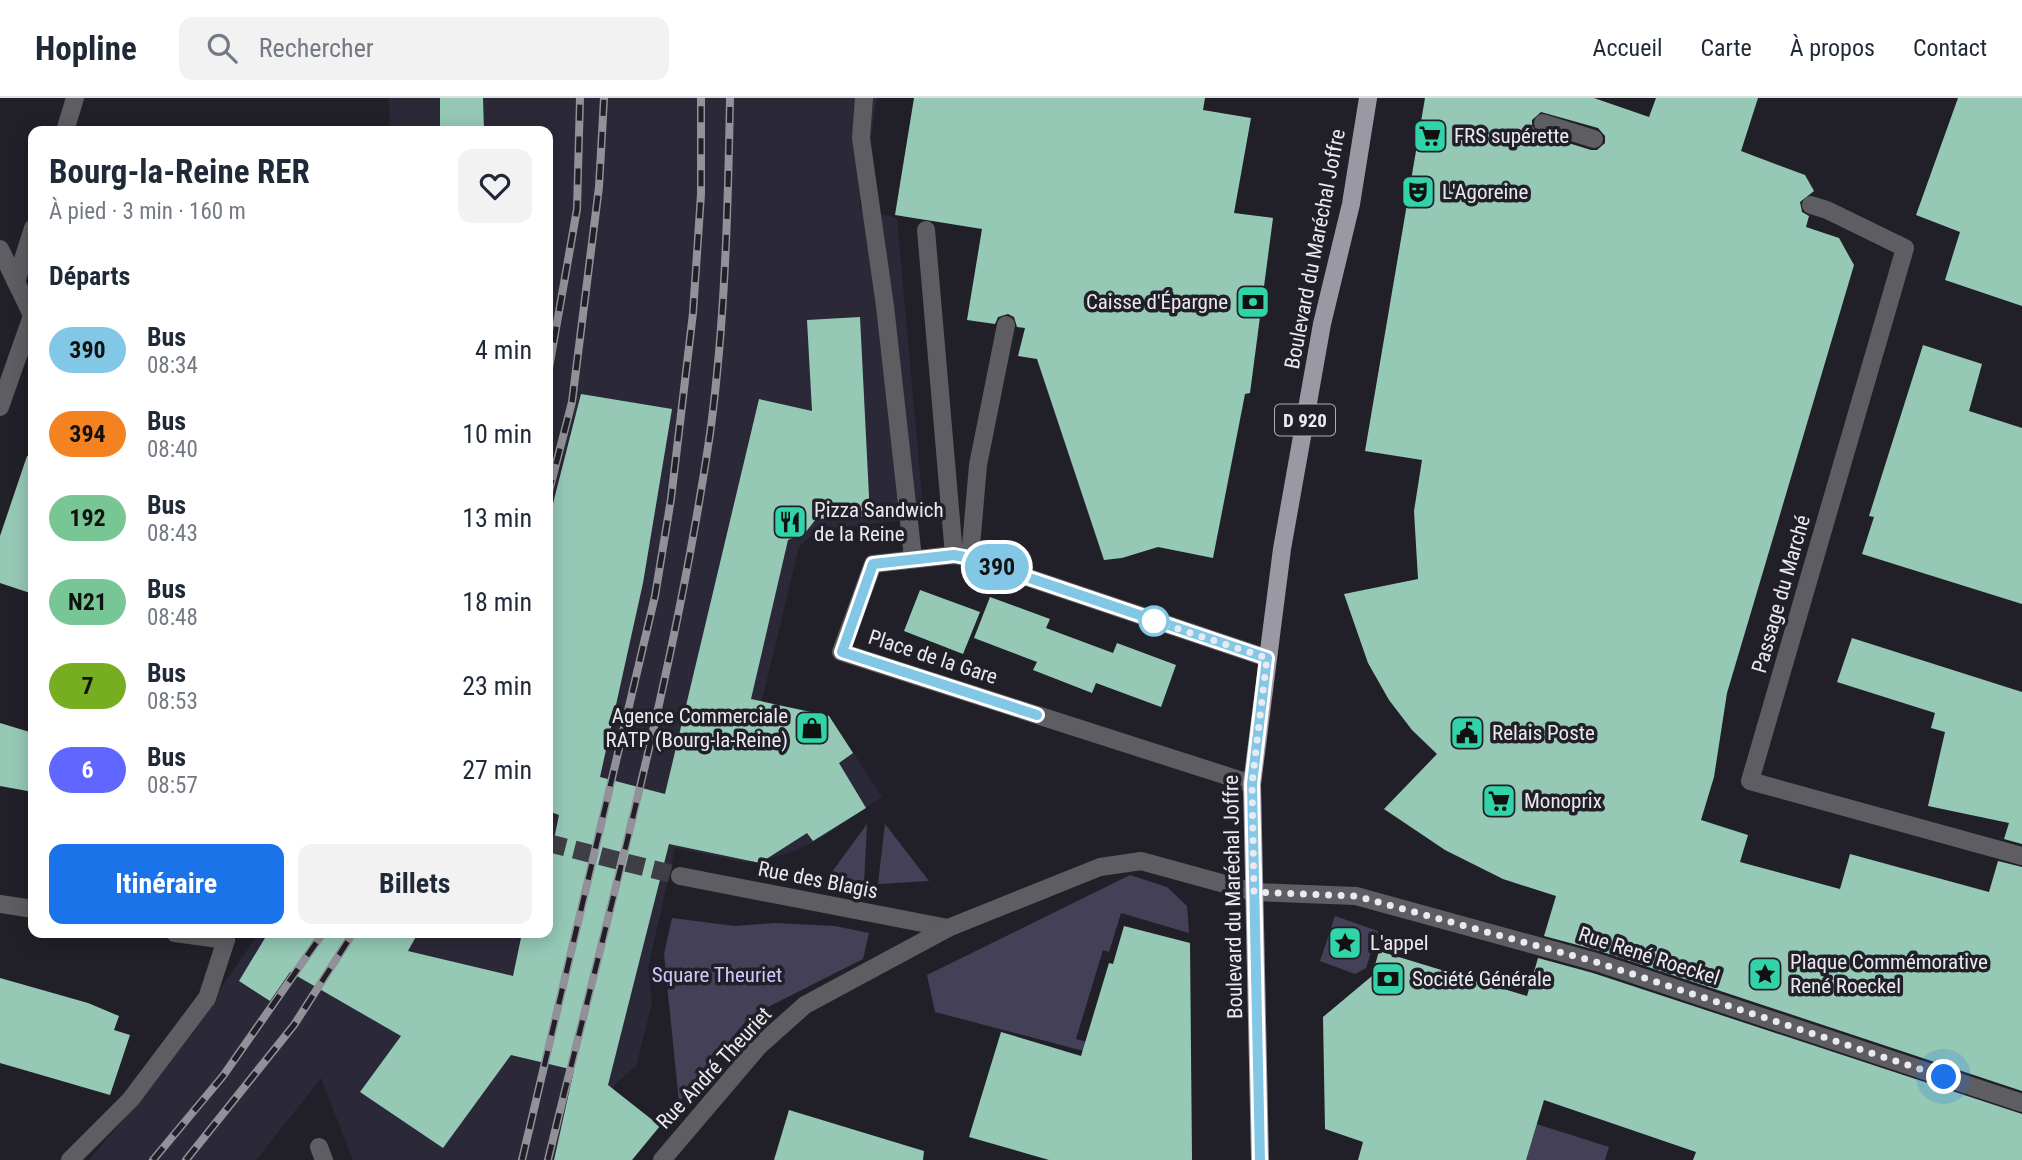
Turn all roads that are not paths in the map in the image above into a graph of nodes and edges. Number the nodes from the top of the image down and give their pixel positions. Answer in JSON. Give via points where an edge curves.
{"nodes":[{"id":1,"x":75,"y":98,"type":"edge"},
{"id":2,"x":864,"y":98,"type":"edge"},
{"id":3,"x":1368,"y":98,"type":"edge"},
{"id":4,"x":1543,"y":123,"type":"dead end"},
{"id":5,"x":67,"y":126,"type":"edge"},
{"id":6,"x":1594,"y":139,"type":"dead end"},
{"id":7,"x":1811,"y":205,"type":"dead end"},
{"id":8,"x":926,"y":230,"type":"dead end"},
{"id":9,"x":28,"y":244,"type":"edge"},
{"id":10,"x":0,"y":248,"type":"edge"},
{"id":11,"x":16,"y":282,"type":"junction"},
{"id":12,"x":28,"y":307,"type":"edge"},
{"id":13,"x":1006,"y":325,"type":"dead end"},
{"id":14,"x":28,"y":331,"type":"edge"},
{"id":15,"x":0,"y":408,"type":"edge"},
{"id":16,"x":962,"y":556,"type":"junction"},
{"id":17,"x":914,"y":558,"type":"junction"},
{"id":18,"x":1267,"y":658,"type":"junction"},
{"id":19,"x":1252,"y":784,"type":"junction"},
{"id":20,"x":2022,"y":856,"type":"edge"},
{"id":21,"x":680,"y":876,"type":"tunnel mouth"},
{"id":22,"x":1254,"y":892,"type":"junction"},
{"id":23,"x":0,"y":904,"type":"edge"},
{"id":24,"x":28,"y":908,"type":"edge"},
{"id":25,"x":948,"y":928,"type":"junction"},
{"id":26,"x":225,"y":938,"type":"edge"},
{"id":27,"x":2022,"y":1103,"type":"edge"},
{"id":28,"x":70,"y":1160,"type":"edge"},
{"id":29,"x":662,"y":1160,"type":"edge"},
{"id":30,"x":1260,"y":1160,"type":"edge"}],
"edges":[{"from":1,"to":5,"type":"street"},
{"from":2,"to":17,"type":"street","via":[[861,138],[886,306]]},
{"from":3,"to":18,"type":"main road","name":"Boulevard du Maréchal Joffre","number":"D 920","via":[[1351,204],[1317,349]]},
{"from":4,"to":6,"type":"street"},
{"from":7,"to":20,"type":"street","name":"Passage du Marché","via":[[1905,248],[1750,781]]},
{"from":8,"to":16,"type":"street"},
{"from":9,"to":11,"type":"street"},
{"from":10,"to":11,"type":"street"},
{"from":11,"to":12,"type":"street"},
{"from":13,"to":16,"type":"street"},
{"from":14,"to":15,"type":"street"},
{"from":16,"to":17,"type":"street","name":"Place de la Gare"},
{"from":16,"to":18,"type":"street","name":"Place de la Gare"},
{"from":17,"to":19,"type":"street","name":"Place de la Gare","via":[[873,564],[842,652]]},
{"from":18,"to":19,"type":"main road","name":"Boulevard du Maréchal Joffre","number":"D 920"},
{"from":19,"to":22,"type":"main road","name":"Boulevard du Maréchal Joffre","number":"D 920"},
{"from":21,"to":25,"type":"street","name":"Rue des Blagis"},
{"from":22,"to":25,"type":"street","via":[[1141,862],[1100,867]]},
{"from":22,"to":27,"type":"street","name":"Rue René Roeckel","via":[[1356,896],[1583,958]]},
{"from":22,"to":30,"type":"main road","name":"Boulevard du Maréchal Joffre","number":"D 920"},
{"from":23,"to":24,"type":"street"},
{"from":25,"to":29,"type":"street","name":"Rue André Theuriet","via":[[805,1005],[759,1046]]},
{"from":26,"to":28,"type":"street","via":[[207,998],[131,1099]]}]}
